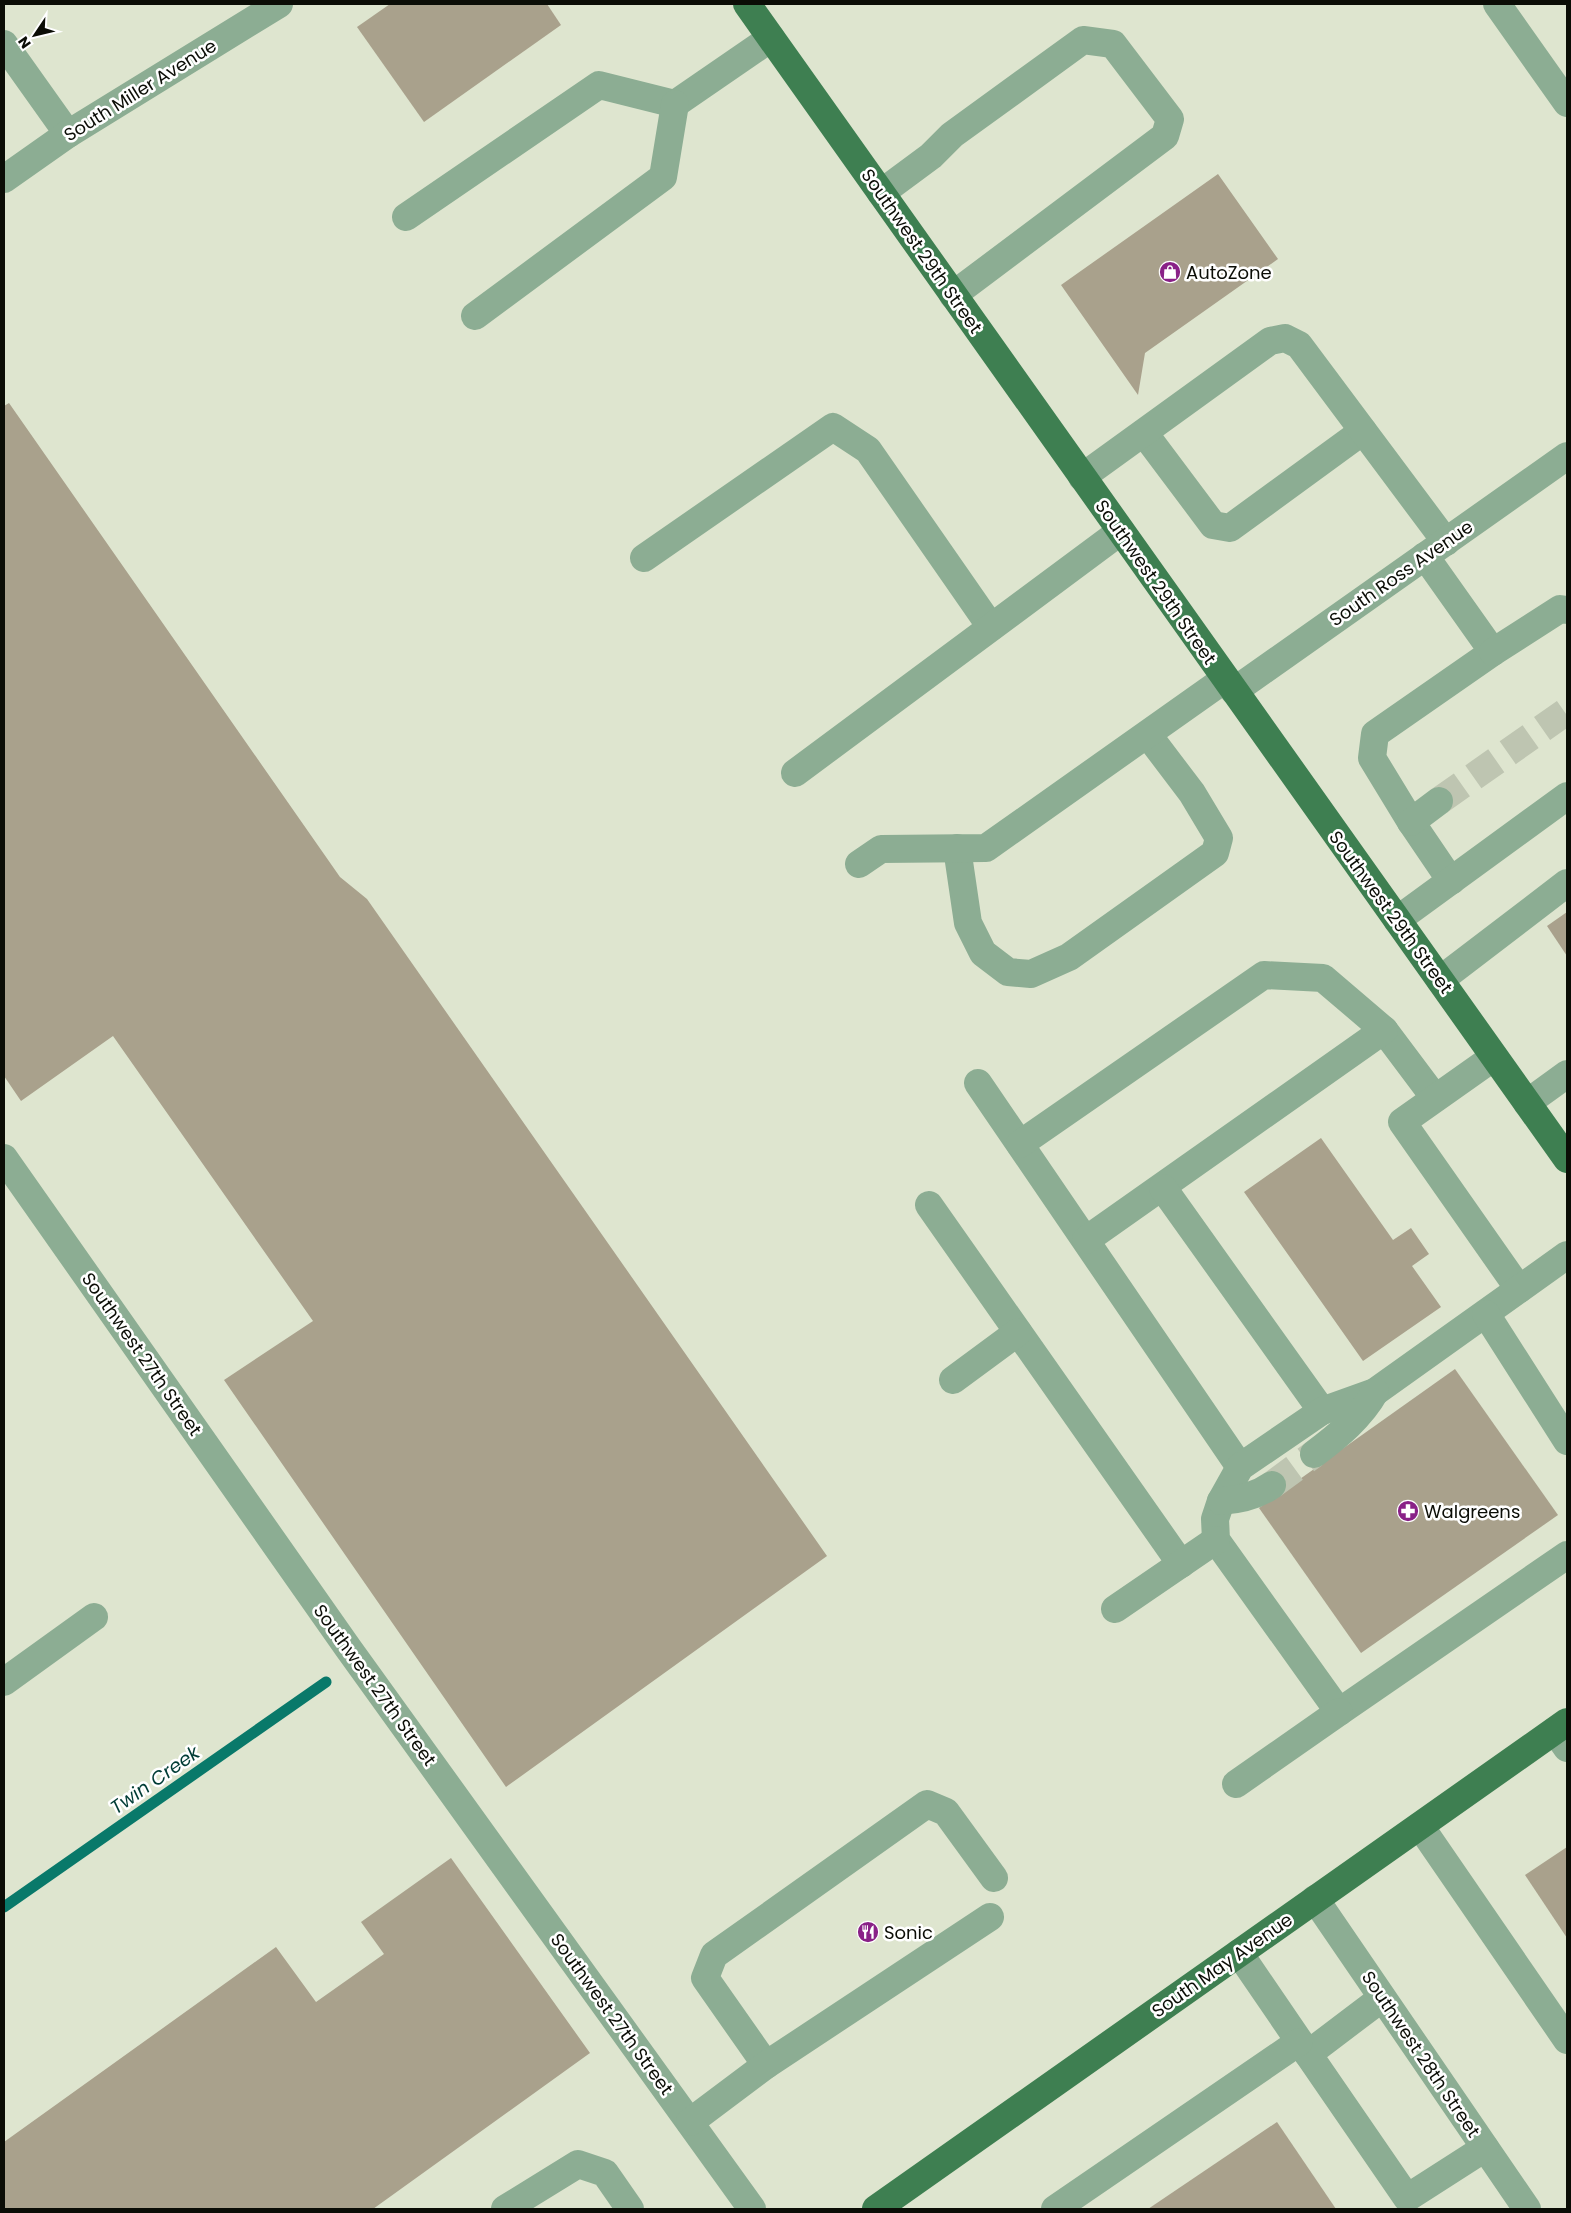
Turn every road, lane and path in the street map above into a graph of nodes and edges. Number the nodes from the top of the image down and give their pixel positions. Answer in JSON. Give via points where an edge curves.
{"nodes":[{"id":1,"x":279,"y":4,"type":"edge"},
{"id":2,"x":747,"y":4,"type":"edge"},
{"id":3,"x":1497,"y":4,"type":"edge"},
{"id":4,"x":771,"y":38,"type":"junction"},
{"id":5,"x":4,"y":44,"type":"edge"},
{"id":6,"x":675,"y":104,"type":"junction"},
{"id":7,"x":1567,"y":104,"type":"edge"},
{"id":8,"x":68,"y":134,"type":"junction"},
{"id":9,"x":4,"y":179,"type":"edge"},
{"id":10,"x":881,"y":192,"type":"junction"},
{"id":11,"x":406,"y":217,"type":"dead end"},
{"id":12,"x":953,"y":295,"type":"junction"},
{"id":13,"x":475,"y":316,"type":"dead end"},
{"id":14,"x":1363,"y":431,"type":"junction"},
{"id":15,"x":1144,"y":433,"type":"junction"},
{"id":16,"x":1567,"y":456,"type":"edge"},
{"id":17,"x":1082,"y":477,"type":"junction"},
{"id":18,"x":1121,"y":531,"type":"junction"},
{"id":19,"x":1435,"y":549,"type":"junction"},
{"id":20,"x":644,"y":558,"type":"dead end"},
{"id":21,"x":1567,"y":610,"type":"edge"},
{"id":22,"x":991,"y":627,"type":"junction"},
{"id":23,"x":1493,"y":652,"type":"junction"},
{"id":24,"x":1229,"y":685,"type":"junction"},
{"id":25,"x":1148,"y":735,"type":"junction"},
{"id":26,"x":795,"y":773,"type":"dead end"},
{"id":27,"x":1567,"y":796,"type":"edge"},
{"id":28,"x":1439,"y":801,"type":"tunnel mouth"},
{"id":29,"x":1411,"y":822,"type":"junction"},
{"id":30,"x":957,"y":848,"type":"junction"},
{"id":31,"x":859,"y":864,"type":"dead end"},
{"id":32,"x":1451,"y":881,"type":"junction"},
{"id":33,"x":1567,"y":883,"type":"edge"},
{"id":34,"x":1397,"y":920,"type":"junction"},
{"id":35,"x":1440,"y":980,"type":"junction"},
{"id":36,"x":1384,"y":1030,"type":"junction"},
{"id":37,"x":1494,"y":1057,"type":"junction"},
{"id":38,"x":1567,"y":1074,"type":"edge"},
{"id":39,"x":978,"y":1083,"type":"dead end"},
{"id":40,"x":1436,"y":1098,"type":"junction"},
{"id":41,"x":1527,"y":1103,"type":"junction"},
{"id":42,"x":1020,"y":1144,"type":"junction"},
{"id":43,"x":4,"y":1158,"type":"edge"},
{"id":44,"x":1567,"y":1159,"type":"edge"},
{"id":45,"x":1163,"y":1188,"type":"junction"},
{"id":46,"x":929,"y":1205,"type":"dead end"},
{"id":47,"x":1086,"y":1240,"type":"junction"},
{"id":48,"x":1567,"y":1255,"type":"edge"},
{"id":49,"x":1519,"y":1289,"type":"junction"},
{"id":50,"x":1486,"y":1314,"type":"junction"},
{"id":51,"x":1018,"y":1332,"type":"junction"},
{"id":52,"x":953,"y":1380,"type":"dead end"},
{"id":53,"x":1375,"y":1392,"type":"junction"},
{"id":54,"x":1322,"y":1411,"type":"junction"},
{"id":55,"x":1567,"y":1441,"type":"edge"},
{"id":56,"x":1314,"y":1454,"type":"tunnel mouth"},
{"id":57,"x":1240,"y":1467,"type":"junction"},
{"id":58,"x":1272,"y":1484,"type":"tunnel mouth"},
{"id":59,"x":1221,"y":1501,"type":"junction"},
{"id":60,"x":1216,"y":1540,"type":"junction"},
{"id":61,"x":1567,"y":1555,"type":"edge"},
{"id":62,"x":1181,"y":1564,"type":"junction"},
{"id":63,"x":1115,"y":1609,"type":"dead end"},
{"id":64,"x":94,"y":1617,"type":"dead end"},
{"id":65,"x":7,"y":1672,"type":"edge"},
{"id":66,"x":1339,"y":1712,"type":"junction"},
{"id":67,"x":1563,"y":1734,"type":"edge"},
{"id":68,"x":1236,"y":1784,"type":"dead end"},
{"id":69,"x":1420,"y":1826,"type":"junction"},
{"id":70,"x":994,"y":1878,"type":"dead end"},
{"id":71,"x":1314,"y":1900,"type":"junction"},
{"id":72,"x":990,"y":1917,"type":"dead end"},
{"id":73,"x":1239,"y":1953,"type":"junction"},
{"id":74,"x":1382,"y":1998,"type":"junction"},
{"id":75,"x":1567,"y":2040,"type":"edge"},
{"id":76,"x":1303,"y":2048,"type":"junction"},
{"id":77,"x":766,"y":2065,"type":"junction"},
{"id":78,"x":690,"y":2122,"type":"junction"},
{"id":79,"x":1485,"y":2148,"type":"junction"},
{"id":80,"x":1399,"y":2203,"type":"edge"},
{"id":81,"x":505,"y":2209,"type":"edge"},
{"id":82,"x":630,"y":2209,"type":"edge"},
{"id":83,"x":752,"y":2209,"type":"edge"},
{"id":84,"x":876,"y":2209,"type":"edge"},
{"id":85,"x":1055,"y":2209,"type":"edge"},
{"id":86,"x":1527,"y":2209,"type":"edge"}],
"edges":[{"from":1,"to":8,"type":"street","name":"South Miller Avenue"},
{"from":2,"to":4,"type":"main road","name":"Southwest 29th Street"},
{"from":3,"to":7,"type":"street"},
{"from":4,"to":6,"type":"street"},
{"from":4,"to":10,"type":"main road","name":"Southwest 29th Street"},
{"from":5,"to":8,"type":"street"},
{"from":6,"to":11,"type":"street","via":[[599,85]]},
{"from":6,"to":13,"type":"street","via":[[663,177]]},
{"from":8,"to":9,"type":"street","name":"South Miller Avenue"},
{"from":10,"to":12,"type":"main road","name":"Southwest 29th Street"},
{"from":10,"to":12,"type":"street","via":[[930,156],[952,135],[1084,40],[1113,44],[1170,119],[1165,136]]},
{"from":12,"to":17,"type":"main road","name":"Southwest 29th Street"},
{"from":14,"to":15,"type":"street","via":[[1298,344],[1286,338],[1270,341]]},
{"from":14,"to":15,"type":"street","via":[[1230,528],[1213,525]]},
{"from":14,"to":19,"type":"street"},
{"from":15,"to":17,"type":"street"},
{"from":16,"to":19,"type":"street","name":"South Ross Avenue"},
{"from":17,"to":18,"type":"main road","name":"Southwest 29th Street"},
{"from":18,"to":22,"type":"street"},
{"from":18,"to":24,"type":"main road","name":"Southwest 29th Street"},
{"from":19,"to":23,"type":"street"},
{"from":19,"to":24,"type":"street","name":"South Ross Avenue"},
{"from":20,"to":22,"type":"street","via":[[833,427],[868,450]]},
{"from":21,"to":23,"type":"street","via":[[1560,609]]},
{"from":22,"to":26,"type":"street"},
{"from":23,"to":29,"type":"street","via":[[1375,734],[1372,758]]},
{"from":24,"to":25,"type":"street","name":"South Ross Avenue"},
{"from":24,"to":34,"type":"main road","name":"Southwest 29th Street"},
{"from":25,"to":30,"type":"street","name":"South Ross Avenue","via":[[986,848]]},
{"from":25,"to":30,"type":"street","via":[[1192,793],[1219,838],[1215,854],[1069,957],[1031,974],[1008,972],[983,953],[968,924]]},
{"from":27,"to":32,"type":"street"},
{"from":28,"to":29,"type":"street"},
{"from":29,"to":32,"type":"street"},
{"from":30,"to":31,"type":"street","name":"South Ross Avenue","via":[[881,849]]},
{"from":32,"to":34,"type":"street"},
{"from":33,"to":35,"type":"street"},
{"from":34,"to":35,"type":"main road","name":"Southwest 29th Street"},
{"from":35,"to":37,"type":"main road","name":"Southwest 29th Street"},
{"from":36,"to":40,"type":"street"},
{"from":36,"to":42,"type":"street","via":[[1323,978],[1264,975]]},
{"from":36,"to":45,"type":"street"},
{"from":37,"to":40,"type":"street"},
{"from":37,"to":41,"type":"main road","name":"Southwest 29th Street"},
{"from":38,"to":41,"type":"street"},
{"from":39,"to":42,"type":"street"},
{"from":40,"to":49,"type":"street","via":[[1402,1122]]},
{"from":41,"to":44,"type":"main road","name":"Southwest 29th Street"},
{"from":42,"to":47,"type":"street"},
{"from":43,"to":78,"type":"street","name":"Southwest 27th Street","via":[[353,1656]]},
{"from":45,"to":47,"type":"street"},
{"from":45,"to":54,"type":"street"},
{"from":46,"to":51,"type":"street"},
{"from":47,"to":57,"type":"street"},
{"from":48,"to":49,"type":"street"},
{"from":49,"to":50,"type":"street"},
{"from":50,"to":53,"type":"street"},
{"from":50,"to":55,"type":"street"},
{"from":51,"to":52,"type":"street"},
{"from":51,"to":62,"type":"street"},
{"from":53,"to":54,"type":"street"},
{"from":53,"to":56,"type":"street","via":[[1366,1407]]},
{"from":54,"to":57,"type":"street"},
{"from":57,"to":59,"type":"street"},
{"from":58,"to":59,"type":"street","via":[[1236,1500]]},
{"from":59,"to":60,"type":"street","via":[[1215,1519]]},
{"from":60,"to":62,"type":"street"},
{"from":60,"to":66,"type":"street"},
{"from":61,"to":66,"type":"street"},
{"from":62,"to":63,"type":"street"},
{"from":64,"to":65,"type":"street"},
{"from":66,"to":68,"type":"street"},
{"from":67,"to":69,"type":"main road","name":"South May Avenue"},
{"from":69,"to":71,"type":"main road","name":"South May Avenue"},
{"from":69,"to":75,"type":"street"},
{"from":70,"to":77,"type":"street","via":[[946,1812],[927,1804],[714,1955],[705,1978]]},
{"from":71,"to":73,"type":"main road","name":"South May Avenue"},
{"from":71,"to":74,"type":"street","name":"Southwest 28th Street"},
{"from":72,"to":77,"type":"street"},
{"from":73,"to":76,"type":"street"},
{"from":73,"to":84,"type":"main road","name":"South May Avenue"},
{"from":74,"to":76,"type":"street"},
{"from":74,"to":79,"type":"street","name":"Southwest 28th Street"},
{"from":76,"to":80,"type":"street"},
{"from":76,"to":85,"type":"street"},
{"from":77,"to":78,"type":"street"},
{"from":78,"to":83,"type":"street","name":"Southwest 27th Street"},
{"from":79,"to":80,"type":"street"},
{"from":79,"to":86,"type":"street","name":"Southwest 28th Street"},
{"from":81,"to":82,"type":"street","via":[[578,2164],[604,2173]]}]}
